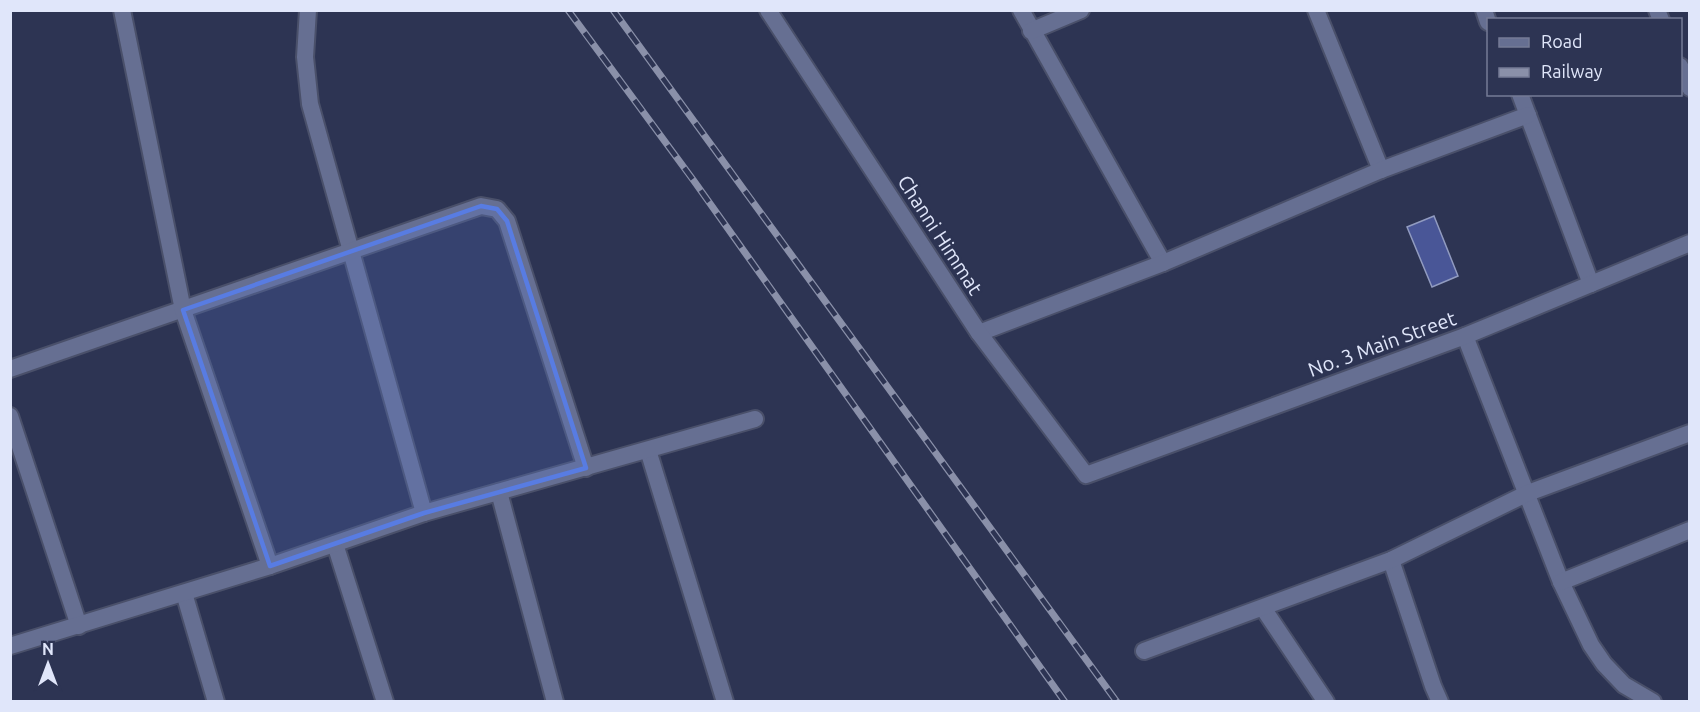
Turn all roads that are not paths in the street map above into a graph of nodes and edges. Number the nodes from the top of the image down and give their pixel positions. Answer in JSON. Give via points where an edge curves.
{"nodes":[{"id":1,"x":122,"y":10,"type":"edge"},
{"id":2,"x":308,"y":10,"type":"edge"},
{"id":3,"x":768,"y":10,"type":"edge"},
{"id":4,"x":1021,"y":10,"type":"edge"},
{"id":5,"x":1082,"y":10,"type":"edge"},
{"id":6,"x":1316,"y":10,"type":"edge"},
{"id":7,"x":1031,"y":32,"type":"junction"},
{"id":8,"x":1682,"y":70,"type":"edge"},
{"id":9,"x":1689,"y":88,"type":"edge"},
{"id":10,"x":1521,"y":96,"type":"edge"},
{"id":11,"x":1528,"y":115,"type":"junction"},
{"id":12,"x":1381,"y":170,"type":"junction"},
{"id":13,"x":1689,"y":243,"type":"edge"},
{"id":14,"x":352,"y":251,"type":"junction"},
{"id":15,"x":1163,"y":263,"type":"junction"},
{"id":16,"x":1591,"y":284,"type":"junction"},
{"id":17,"x":183,"y":310,"type":"junction"},
{"id":18,"x":979,"y":333,"type":"junction"},
{"id":19,"x":1465,"y":336,"type":"junction"},
{"id":20,"x":10,"y":369,"type":"edge"},
{"id":21,"x":10,"y":416,"type":"edge"},
{"id":22,"x":755,"y":419,"type":"dead end"},
{"id":23,"x":1689,"y":433,"type":"edge"},
{"id":24,"x":648,"y":450,"type":"junction"},
{"id":25,"x":586,"y":468,"type":"junction"},
{"id":26,"x":1086,"y":475,"type":"joint"},
{"id":27,"x":499,"y":492,"type":"junction"},
{"id":28,"x":1528,"y":493,"type":"junction"},
{"id":29,"x":424,"y":513,"type":"junction"},
{"id":30,"x":1689,"y":530,"type":"edge"},
{"id":31,"x":335,"y":544,"type":"junction"},
{"id":32,"x":1391,"y":560,"type":"junction"},
{"id":33,"x":270,"y":566,"type":"junction"},
{"id":34,"x":1561,"y":582,"type":"junction"},
{"id":35,"x":184,"y":593,"type":"junction"},
{"id":36,"x":1263,"y":608,"type":"junction"},
{"id":37,"x":79,"y":626,"type":"junction"},
{"id":38,"x":10,"y":646,"type":"edge"},
{"id":39,"x":1144,"y":651,"type":"dead end"},
{"id":40,"x":216,"y":702,"type":"edge"},
{"id":41,"x":385,"y":702,"type":"edge"},
{"id":42,"x":555,"y":702,"type":"edge"},
{"id":43,"x":725,"y":702,"type":"edge"},
{"id":44,"x":1326,"y":702,"type":"edge"},
{"id":45,"x":1440,"y":702,"type":"edge"},
{"id":46,"x":1653,"y":702,"type":"edge"}],
"edges":[{"from":1,"to":17,"type":"street"},
{"from":2,"to":14,"type":"street","via":[[305,57],[310,104]]},
{"from":3,"to":18,"type":"street","name":"Channi Himmat"},
{"from":4,"to":7,"type":"street"},
{"from":5,"to":7,"type":"street"},
{"from":6,"to":12,"type":"street"},
{"from":7,"to":15,"type":"street"},
{"from":8,"to":9,"type":"street"},
{"from":10,"to":11,"type":"street"},
{"from":11,"to":12,"type":"street"},
{"from":11,"to":16,"type":"street"},
{"from":12,"to":15,"type":"street"},
{"from":13,"to":16,"type":"street","name":"No. 3 Main Street"},
{"from":14,"to":17,"type":"street"},
{"from":14,"to":25,"type":"street","via":[[466,209],[497,209],[507,221]]},
{"from":14,"to":29,"type":"street"},
{"from":15,"to":18,"type":"street"},
{"from":16,"to":19,"type":"street","name":"No. 3 Main Street"},
{"from":17,"to":20,"type":"street"},
{"from":17,"to":33,"type":"street"},
{"from":18,"to":26,"type":"street","name":"Channi Himmat"},
{"from":19,"to":26,"type":"street","name":"No. 3 Main Street"},
{"from":19,"to":28,"type":"street"},
{"from":21,"to":37,"type":"street"},
{"from":22,"to":24,"type":"street"},
{"from":23,"to":28,"type":"street"},
{"from":24,"to":25,"type":"street"},
{"from":24,"to":43,"type":"street"},
{"from":25,"to":27,"type":"street"},
{"from":27,"to":29,"type":"street"},
{"from":27,"to":42,"type":"street"},
{"from":28,"to":32,"type":"street"},
{"from":28,"to":34,"type":"street"},
{"from":29,"to":31,"type":"street"},
{"from":30,"to":34,"type":"street"},
{"from":31,"to":33,"type":"street"},
{"from":31,"to":41,"type":"street"},
{"from":32,"to":36,"type":"street"},
{"from":32,"to":45,"type":"street"},
{"from":33,"to":35,"type":"street"},
{"from":34,"to":46,"type":"street","via":[[1604,664],[1624,685]]},
{"from":35,"to":37,"type":"street"},
{"from":35,"to":40,"type":"street"},
{"from":36,"to":39,"type":"street"},
{"from":36,"to":44,"type":"street"},
{"from":37,"to":38,"type":"street"}]}
